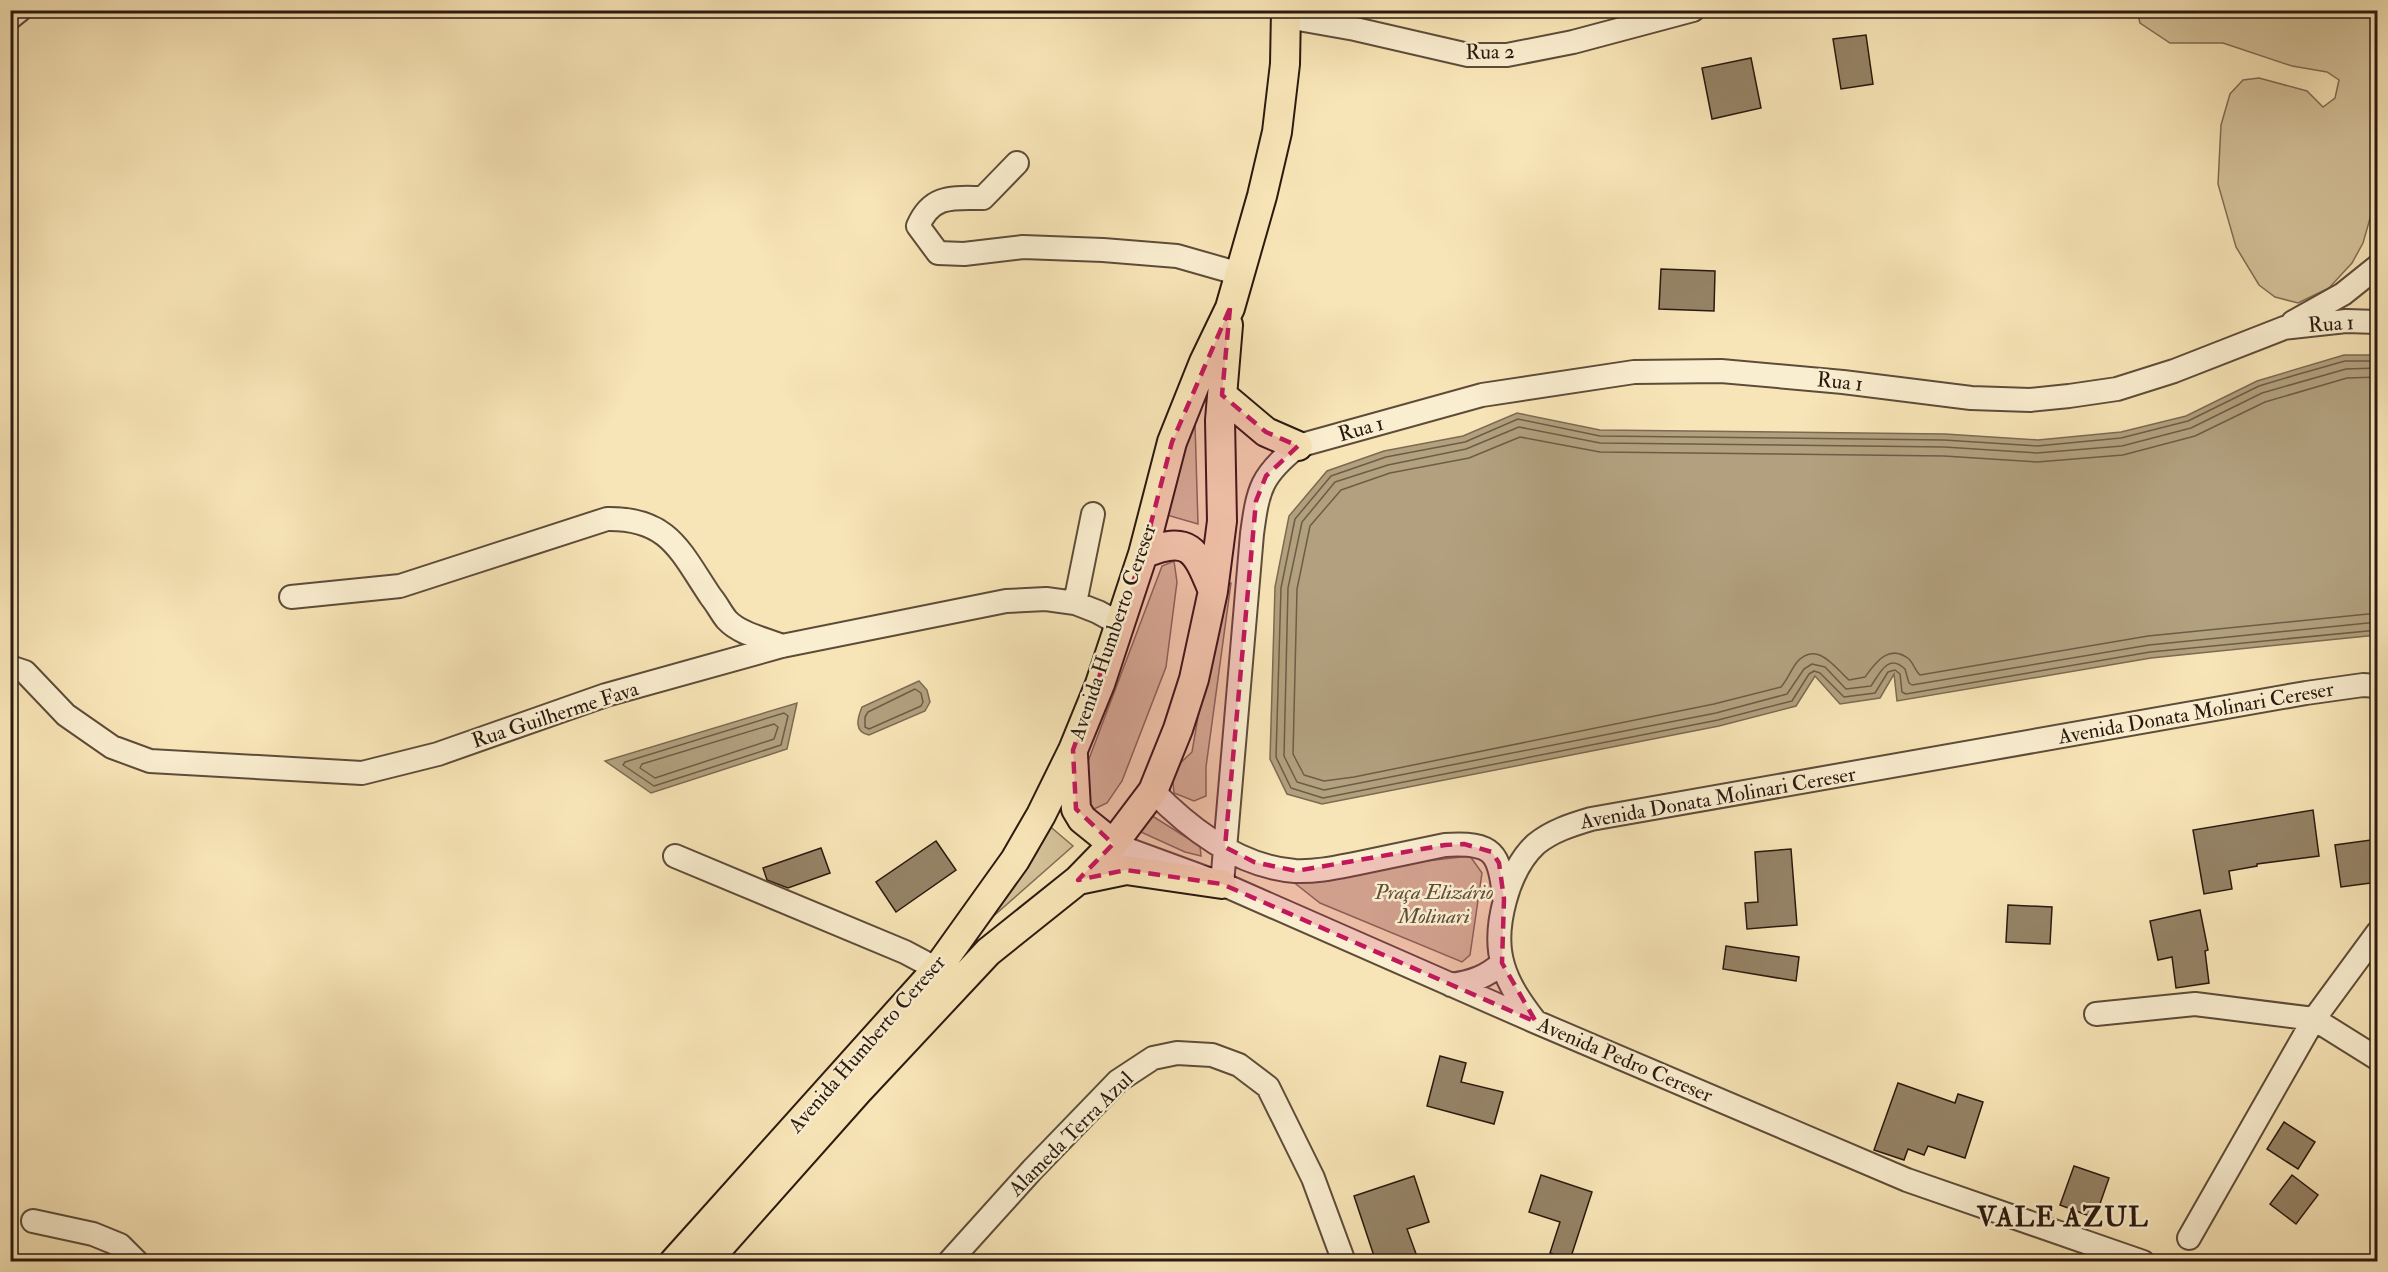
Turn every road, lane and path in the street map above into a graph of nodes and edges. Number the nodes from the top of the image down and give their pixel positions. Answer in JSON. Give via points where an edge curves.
{"nodes":[{"id":1,"x":20,"y":10,"type":"edge"},
{"id":2,"x":1693,"y":10,"type":"edge"},
{"id":3,"x":1286,"y":14,"type":"edge"},
{"id":4,"x":10,"y":18,"type":"edge"},
{"id":5,"x":1017,"y":163,"type":"dead end"},
{"id":6,"x":2378,"y":266,"type":"edge"},
{"id":7,"x":1240,"y":274,"type":"junction"},
{"id":8,"x":1230,"y":308,"type":"junction"},
{"id":9,"x":2378,"y":322,"type":"edge"},
{"id":10,"x":2284,"y":328,"type":"junction"},
{"id":11,"x":1222,"y":395,"type":"junction"},
{"id":12,"x":1298,"y":446,"type":"junction"},
{"id":13,"x":1093,"y":514,"type":"dead end"},
{"id":14,"x":1143,"y":554,"type":"junction"},
{"id":15,"x":1213,"y":591,"type":"junction"},
{"id":16,"x":291,"y":597,"type":"dead end"},
{"id":17,"x":1075,"y":603,"type":"junction"},
{"id":18,"x":1120,"y":624,"type":"junction"},
{"id":19,"x":782,"y":646,"type":"junction"},
{"id":20,"x":10,"y":667,"type":"edge"},
{"id":21,"x":2378,"y":686,"type":"edge"},
{"id":22,"x":1073,"y":750,"type":"junction"},
{"id":23,"x":1153,"y":792,"type":"junction"},
{"id":24,"x":1113,"y":844,"type":"junction"},
{"id":25,"x":1224,"y":848,"type":"junction"},
{"id":26,"x":675,"y":856,"type":"dead end"},
{"id":27,"x":1078,"y":880,"type":"junction"},
{"id":28,"x":1222,"y":884,"type":"junction"},
{"id":29,"x":1504,"y":899,"type":"junction"},
{"id":30,"x":2378,"y":932,"type":"edge"},
{"id":31,"x":1502,"y":963,"type":"junction"},
{"id":32,"x":937,"y":969,"type":"junction"},
{"id":33,"x":1450,"y":985,"type":"junction"},
{"id":34,"x":2096,"y":1014,"type":"dead end"},
{"id":35,"x":2314,"y":1019,"type":"junction"},
{"id":36,"x":1536,"y":1022,"type":"junction"},
{"id":37,"x":2378,"y":1059,"type":"edge"},
{"id":38,"x":33,"y":1221,"type":"dead end"},
{"id":39,"x":2189,"y":1238,"type":"dead end"},
{"id":40,"x":137,"y":1262,"type":"edge"},
{"id":41,"x":674,"y":1262,"type":"edge"},
{"id":42,"x":706,"y":1262,"type":"edge"},
{"id":43,"x":950,"y":1262,"type":"edge"},
{"id":44,"x":1344,"y":1262,"type":"edge"},
{"id":45,"x":2143,"y":1262,"type":"edge"}],
"edges":[{"from":1,"to":4,"type":"street"},
{"from":2,"to":3,"type":"street","name":"Rua 2","via":[[1507,55],[1468,55]]},
{"from":3,"to":7,"type":"main road","name":"Avenida Humberto Cereser","via":[[1277,132]]},
{"from":5,"to":7,"type":"street","via":[[983,198],[948,197],[924,213],[918,226],[938,253],[1023,247],[1102,250],[1177,256]]},
{"from":6,"to":10,"type":"street","via":[[2343,294]]},
{"from":7,"to":8,"type":"main road","name":"Avenida Humberto Cereser"},
{"from":8,"to":11,"type":"main road","name":"Avenida Humberto Cereser"},
{"from":8,"to":14,"type":"main road","name":"Avenida Humberto Cereser","via":[[1172,442]]},
{"from":9,"to":10,"type":"street","name":"Rua 1","via":[[2346,321]]},
{"from":10,"to":12,"type":"street","name":"Rua 1","via":[[2174,371],[2117,389],[2069,396],[2030,400],[1971,398],[1721,371],[1634,372],[1482,395]]},
{"from":11,"to":12,"type":"main road","via":[[1266,432]]},
{"from":11,"to":15,"type":"main road","name":"Avenida Humberto Cereser","via":[[1221,521]]},
{"from":12,"to":25,"type":"street","via":[[1266,476],[1256,501]]},
{"from":13,"to":17,"type":"street"},
{"from":14,"to":15,"type":"main road","via":[[1160,546],[1183,546],[1201,561]]},
{"from":14,"to":18,"type":"main road","name":"Avenida Humberto Cereser"},
{"from":15,"to":23,"type":"main road","name":"Avenida Humberto Cereser","via":[[1194,679]]},
{"from":16,"to":19,"type":"street","via":[[400,586],[607,519],[629,519],[652,526],[673,540],[728,621]]},
{"from":17,"to":18,"type":"street","name":"Rua Guilherme Fava"},
{"from":17,"to":19,"type":"street","name":"Rua Guilherme Fava","via":[[1046,599],[1006,601]]},
{"from":18,"to":22,"type":"main road","name":"Avenida Humberto Cereser"},
{"from":19,"to":20,"type":"street","name":"Rua Guilherme Fava","via":[[606,695],[438,754],[362,773],[150,761],[112,747],[66,715],[25,672]]},
{"from":21,"to":29,"type":"street","name":"Avenida Donata Molinari Cereser","via":[[2306,693],[1591,819],[1552,833],[1535,845],[1522,861]]},
{"from":22,"to":24,"type":"main road","via":[[1076,809],[1082,819]]},
{"from":22,"to":32,"type":"main road","name":"Avenida Humberto Cereser","via":[[1015,860]]},
{"from":23,"to":24,"type":"main road","name":"Avenida Humberto Cereser"},
{"from":23,"to":25,"type":"street","via":[[1176,815]]},
{"from":24,"to":27,"type":"main road","name":"Avenida Humberto Cereser"},
{"from":24,"to":28,"type":"street","name":"Avenida Pedro Cereser"},
{"from":25,"to":28,"type":"street"},
{"from":25,"to":29,"type":"street","via":[[1254,862],[1296,871],[1445,845],[1480,846],[1492,852],[1499,862]]},
{"from":26,"to":32,"type":"street"},
{"from":27,"to":28,"type":"main road","via":[[1126,870]]},
{"from":27,"to":42,"type":"main road","name":"Avenida Humberto Cereser","via":[[988,952]]},
{"from":28,"to":33,"type":"street","name":"Avenida Pedro Cereser"},
{"from":29,"to":31,"type":"street"},
{"from":30,"to":35,"type":"street"},
{"from":31,"to":33,"type":"street","via":[[1474,981]]},
{"from":31,"to":36,"type":"street","via":[[1519,999]]},
{"from":32,"to":41,"type":"main road","name":"Avenida Humberto Cereser"},
{"from":33,"to":36,"type":"street","name":"Avenida Pedro Cereser"},
{"from":34,"to":35,"type":"street","via":[[2195,1004]]},
{"from":35,"to":37,"type":"street"},
{"from":35,"to":39,"type":"street"},
{"from":36,"to":45,"type":"street","name":"Avenida Pedro Cereser","via":[[1907,1180]]},
{"from":38,"to":40,"type":"street","via":[[93,1234],[120,1245]]},
{"from":43,"to":44,"type":"street","name":"Alameda Terra Azul","via":[[1118,1082],[1153,1058],[1177,1053],[1212,1055],[1239,1065],[1268,1087],[1313,1178]]}]}
